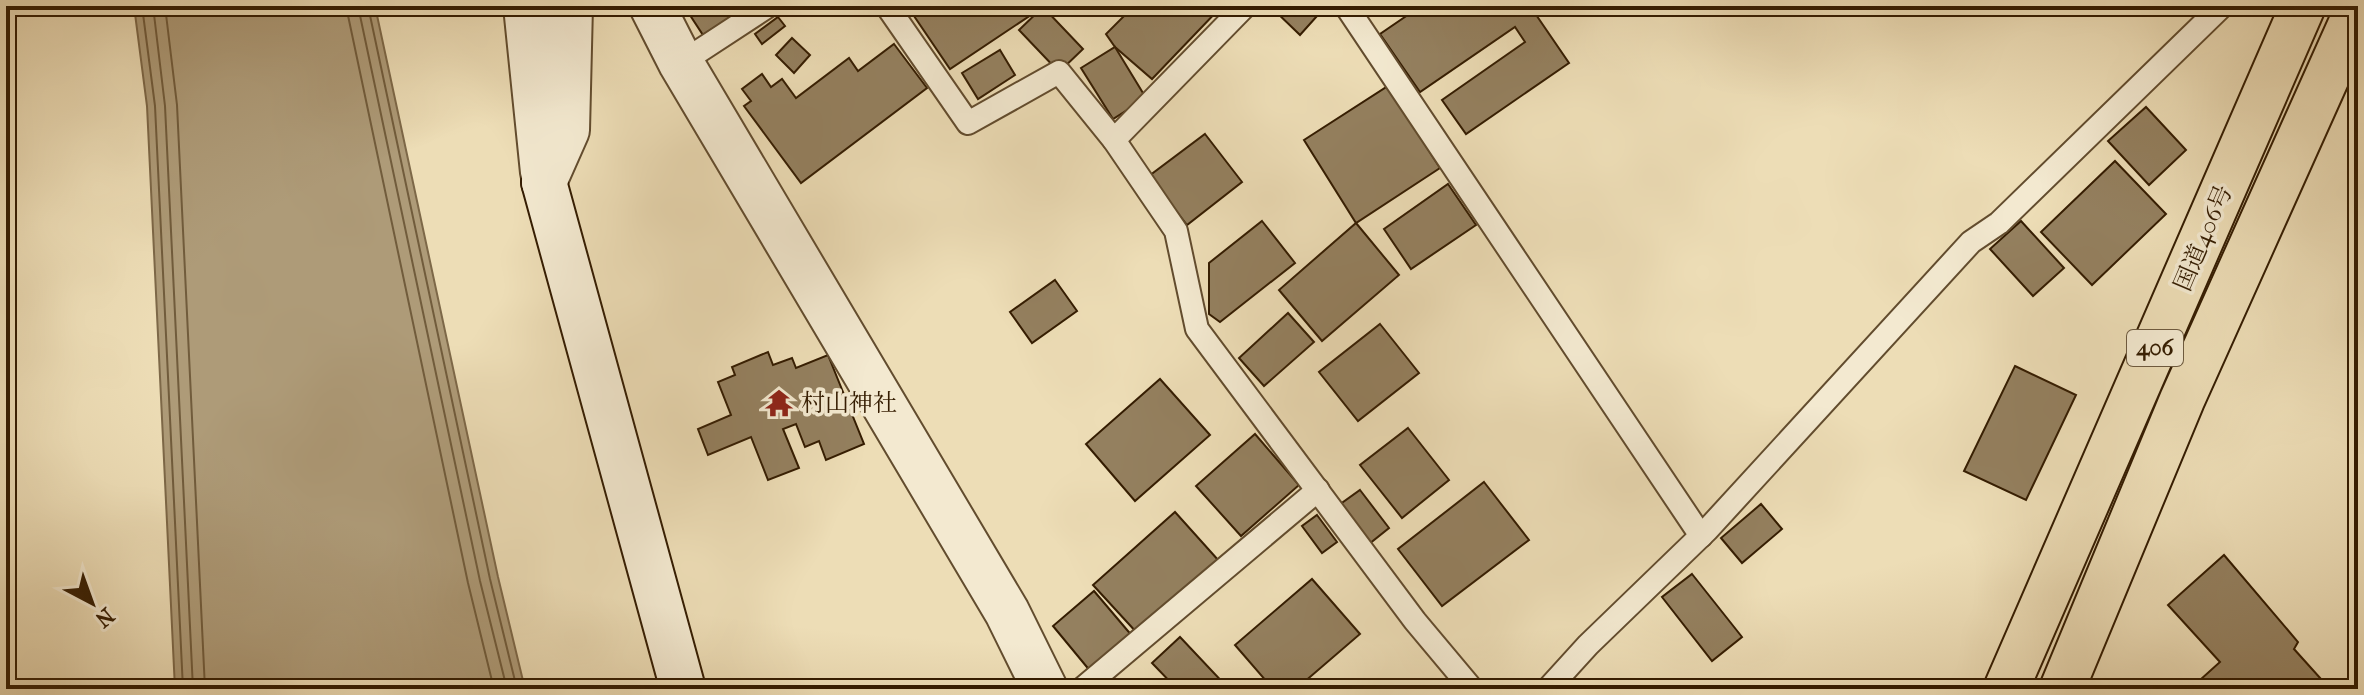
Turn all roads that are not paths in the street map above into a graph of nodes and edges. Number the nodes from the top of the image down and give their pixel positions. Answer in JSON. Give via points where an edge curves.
{"nodes":[{"id":1,"x":526,"y":6,"type":"edge"},
{"id":2,"x":570,"y":6,"type":"edge"},
{"id":3,"x":652,"y":6,"type":"edge"},
{"id":4,"x":768,"y":6,"type":"edge"},
{"id":5,"x":887,"y":6,"type":"edge"},
{"id":6,"x":1245,"y":6,"type":"edge"},
{"id":7,"x":1346,"y":6,"type":"edge"},
{"id":8,"x":2222,"y":6,"type":"edge"},
{"id":9,"x":2303,"y":6,"type":"edge"},
{"id":10,"x":2358,"y":8,"type":"edge"},
{"id":11,"x":681,"y":63,"type":"junction"},
{"id":12,"x":1114,"y":140,"type":"junction"},
{"id":13,"x":544,"y":182,"type":"junction"},
{"id":14,"x":1318,"y":490,"type":"junction"},
{"id":15,"x":1701,"y":536,"type":"junction"},
{"id":16,"x":683,"y":689,"type":"edge"},
{"id":17,"x":1045,"y":689,"type":"edge"},
{"id":18,"x":1082,"y":689,"type":"edge"},
{"id":19,"x":1472,"y":689,"type":"edge"},
{"id":20,"x":1548,"y":689,"type":"edge"},
{"id":21,"x":2006,"y":689,"type":"edge"},
{"id":22,"x":2062,"y":689,"type":"edge"}],
"edges":[{"from":1,"to":13,"type":"street"},
{"from":2,"to":13,"type":"street","via":[[567,130]]},
{"from":3,"to":11,"type":"street"},
{"from":4,"to":11,"type":"lane"},
{"from":5,"to":12,"type":"lane","via":[[968,123],[1059,72]]},
{"from":6,"to":12,"type":"lane"},
{"from":7,"to":15,"type":"lane"},
{"from":8,"to":15,"type":"lane","via":[[1999,223],[1971,242]]},
{"from":9,"to":21,"type":"highway","name":"国道406号","number":"406"},
{"from":10,"to":22,"type":"highway","name":"国道406号","number":"406","via":[[2182,400]]},
{"from":11,"to":17,"type":"street","via":[[1007,612]]},
{"from":12,"to":14,"type":"lane","via":[[1176,231],[1197,329]]},
{"from":13,"to":16,"type":"street"},
{"from":14,"to":18,"type":"lane"},
{"from":14,"to":19,"type":"lane"},
{"from":15,"to":20,"type":"lane"}]}
